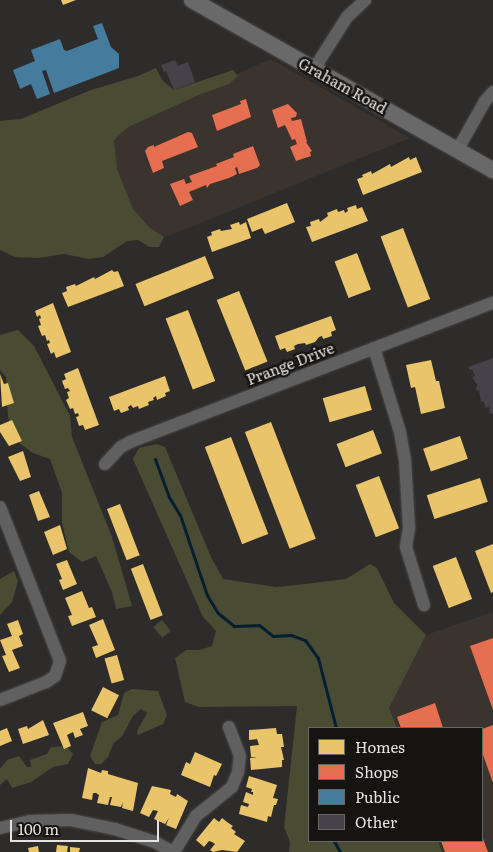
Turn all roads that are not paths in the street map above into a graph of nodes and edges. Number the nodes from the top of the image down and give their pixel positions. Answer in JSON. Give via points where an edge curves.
{"nodes":[{"id":1,"x":193,"y":0,"type":"edge"},
{"id":2,"x":365,"y":0,"type":"edge"},
{"id":3,"x":314,"y":69,"type":"junction"},
{"id":4,"x":493,"y":92,"type":"edge"},
{"id":5,"x":458,"y":149,"type":"junction"},
{"id":6,"x":493,"y":170,"type":"edge"},
{"id":7,"x":493,"y":303,"type":"edge"},
{"id":8,"x":374,"y":348,"type":"junction"},
{"id":9,"x":105,"y":464,"type":"dead end"},
{"id":10,"x":0,"y":507,"type":"edge"},
{"id":11,"x":2,"y":521,"type":"edge"},
{"id":12,"x":424,"y":604,"type":"dead end"},
{"id":13,"x":0,"y":700,"type":"edge"},
{"id":14,"x":229,"y":727,"type":"dead end"},
{"id":15,"x":0,"y":828,"type":"edge"},
{"id":16,"x":173,"y":852,"type":"edge"}],
"edges":[{"from":1,"to":3,"type":"main road","name":"Graham Road"},
{"from":2,"to":3,"type":"street","via":[[347,17]]},
{"from":3,"to":5,"type":"main road","name":"Graham Road"},
{"from":4,"to":5,"type":"street"},
{"from":5,"to":6,"type":"main road","name":"Graham Road"},
{"from":7,"to":8,"type":"street","name":"Prange Drive"},
{"from":8,"to":9,"type":"street","name":"Prange Drive","via":[[130,442]]},
{"from":8,"to":12,"type":"street","via":[[402,441],[409,528],[406,547]]},
{"from":10,"to":11,"type":"street"},
{"from":11,"to":13,"type":"street","via":[[60,661],[55,676],[46,682]]},
{"from":14,"to":16,"type":"street","via":[[240,756],[232,787],[196,816]]},
{"from":15,"to":16,"type":"street","via":[[30,821],[71,820],[115,829],[155,842]]}]}
